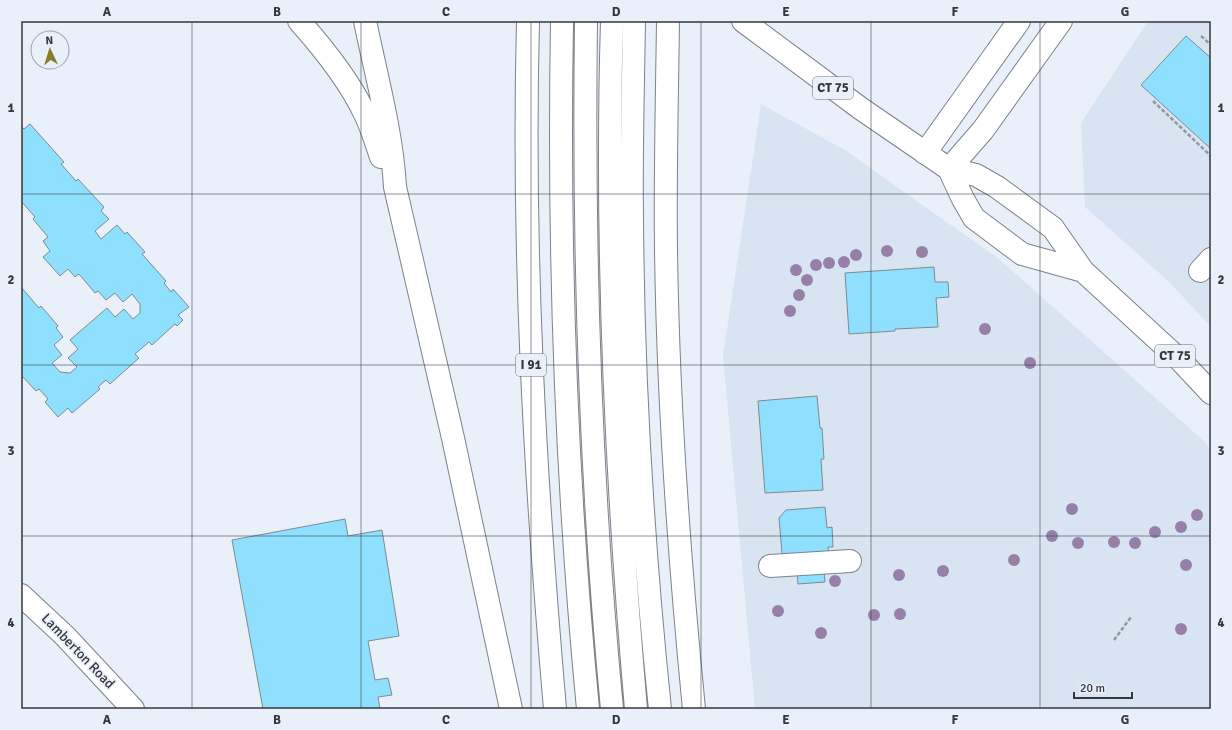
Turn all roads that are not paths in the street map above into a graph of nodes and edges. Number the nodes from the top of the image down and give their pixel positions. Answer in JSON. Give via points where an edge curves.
{"nodes":[{"id":1,"x":299,"y":21,"type":"edge"},
{"id":2,"x":365,"y":21,"type":"edge"},
{"id":3,"x":528,"y":21,"type":"edge"},
{"id":4,"x":562,"y":21,"type":"edge"},
{"id":5,"x":586,"y":21,"type":"edge"},
{"id":6,"x":612,"y":21,"type":"edge"},
{"id":7,"x":668,"y":21,"type":"edge"},
{"id":8,"x":743,"y":21,"type":"edge"},
{"id":9,"x":1019,"y":21,"type":"edge"},
{"id":10,"x":1062,"y":21,"type":"edge"},
{"id":11,"x":634,"y":23,"type":"edge"},
{"id":12,"x":925,"y":153,"type":"junction"},
{"id":13,"x":949,"y":169,"type":"junction"},
{"id":14,"x":395,"y":187,"type":"junction"},
{"id":15,"x":1083,"y":271,"type":"junction"},
{"id":16,"x":1211,"y":393,"type":"edge"},
{"id":17,"x":851,"y":566,"type":"dead end"},
{"id":18,"x":771,"y":571,"type":"dead end"},
{"id":19,"x":21,"y":594,"type":"edge"},
{"id":20,"x":133,"y":709,"type":"edge"},
{"id":21,"x":511,"y":709,"type":"edge"},
{"id":22,"x":555,"y":709,"type":"edge"},
{"id":23,"x":588,"y":709,"type":"edge"},
{"id":24,"x":612,"y":709,"type":"edge"},
{"id":25,"x":636,"y":709,"type":"edge"},
{"id":26,"x":660,"y":709,"type":"edge"},
{"id":27,"x":694,"y":709,"type":"edge"}],
"edges":[{"from":1,"to":14,"type":"main road","via":[[326,53],[359,103]]},
{"from":2,"to":14,"type":"main road","via":[[388,132]]},
{"from":3,"to":22,"type":"main road","number":"I 91","via":[[526,170],[532,385],[544,586]]},
{"from":4,"to":23,"type":"main road","via":[[566,389]]},
{"from":5,"to":24,"type":"main road","via":[[590,357],[595,474]]},
{"from":6,"to":25,"type":"main road","via":[[610,208],[615,393],[622,539]]},
{"from":7,"to":27,"type":"main road","via":[[668,327],[678,521]]},
{"from":8,"to":12,"type":"main road","number":"CT 75"},
{"from":9,"to":12,"type":"main road"},
{"from":10,"to":13,"type":"main road","via":[[983,130]]},
{"from":11,"to":26,"type":"main road","via":[[632,218],[635,350],[644,528]]},
{"from":12,"to":13,"type":"main road","number":"CT 75"},
{"from":13,"to":15,"type":"main road","number":"CT 75","via":[[976,175],[997,187],[1052,228]]},
{"from":13,"to":15,"type":"main road","number":"CT 75","via":[[974,218],[1022,254]]},
{"from":14,"to":21,"type":"main road","via":[[452,430]]},
{"from":15,"to":16,"type":"main road","number":"CT 75","via":[[1181,361]]},
{"from":17,"to":18,"type":"main road"},
{"from":19,"to":20,"type":"main road","name":"Lamberton Road","via":[[65,636]]}]}
